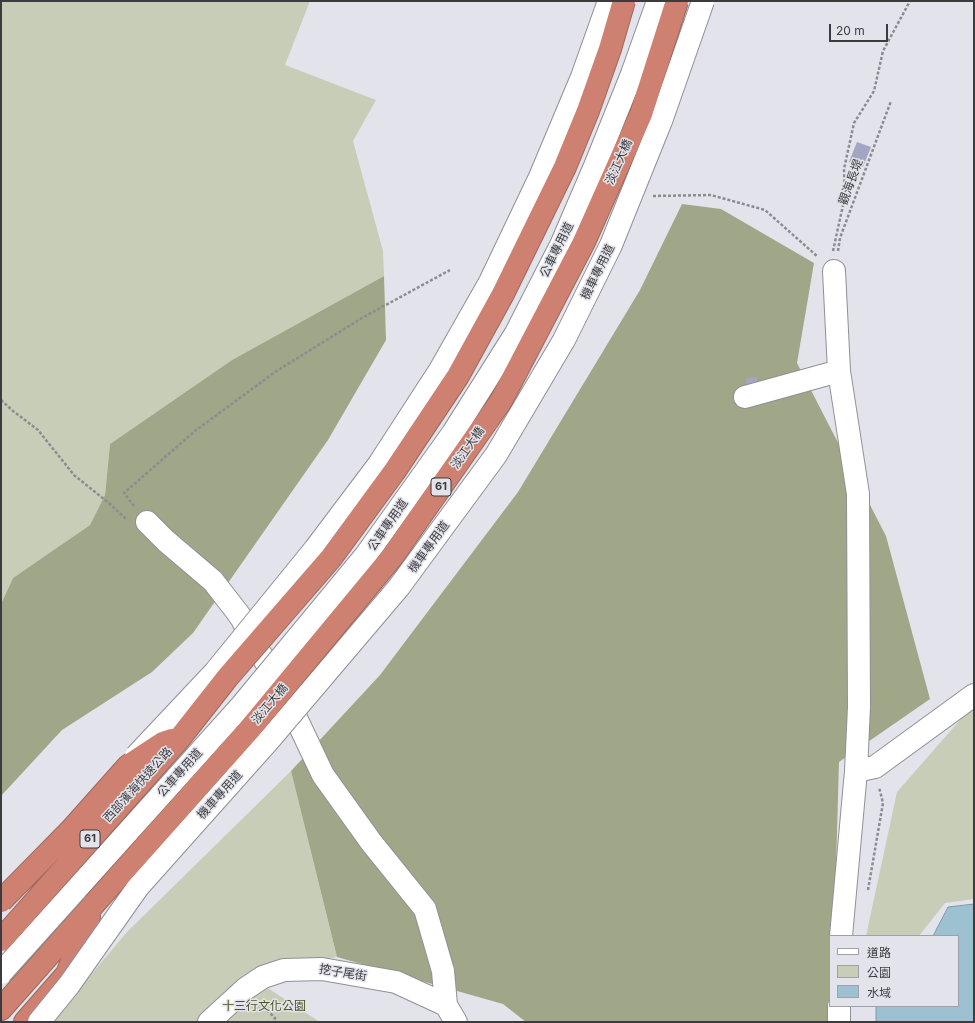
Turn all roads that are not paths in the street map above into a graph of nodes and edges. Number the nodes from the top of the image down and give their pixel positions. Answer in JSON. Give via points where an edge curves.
{"nodes":[{"id":1,"x":609,"y":1,"type":"edge"},
{"id":2,"x":624,"y":1,"type":"edge"},
{"id":3,"x":658,"y":1,"type":"edge"},
{"id":4,"x":677,"y":1,"type":"edge"},
{"id":5,"x":703,"y":1,"type":"edge"},
{"id":6,"x":833,"y":262,"type":"road end"},
{"id":7,"x":839,"y":371,"type":"junction"},
{"id":8,"x":745,"y":397,"type":"dead end"},
{"id":9,"x":139,"y":522,"type":"road end"},
{"id":10,"x":974,"y":695,"type":"edge"},
{"id":11,"x":179,"y":739,"type":"junction"},
{"id":12,"x":856,"y":771,"type":"junction"},
{"id":13,"x":1,"y":896,"type":"edge"},
{"id":14,"x":1,"y":901,"type":"edge"},
{"id":15,"x":94,"y":904,"type":"junction"},
{"id":16,"x":841,"y":935,"type":"edge"},
{"id":17,"x":1,"y":940,"type":"edge"},
{"id":18,"x":1,"y":973,"type":"edge"},
{"id":19,"x":839,"y":1007,"type":"edge"},
{"id":20,"x":1,"y":1009,"type":"edge"},
{"id":21,"x":451,"y":1013,"type":"edge"},
{"id":22,"x":25,"y":1022,"type":"edge"},
{"id":23,"x":40,"y":1022,"type":"edge"},
{"id":24,"x":209,"y":1022,"type":"edge"},
{"id":25,"x":839,"y":1022,"type":"edge"}],
"edges":[{"from":1,"to":13,"type":"lane","bridge":true,"via":[[582,76],[540,177],[490,282],[440,370],[379,464],[315,549],[215,672],[69,828]]},
{"from":2,"to":11,"type":"highway","number":"61","bridge":true,"via":[[588,111],[565,167],[504,294],[458,376],[394,472],[331,558],[227,678]]},
{"from":3,"to":18,"type":"lane","name":"公車專用道","bridge":true,"via":[[632,74],[561,245],[516,333],[453,433],[366,555],[242,705]]},
{"from":4,"to":15,"type":"highway","name":"淡江大橋","number":"61","bridge":true,"via":[[641,114],[584,242],[500,401],[392,558],[248,732]]},
{"from":5,"to":23,"type":"lane","name":"機車專用道","bridge":true,"via":[[661,121],[611,245],[564,340],[496,455],[399,587],[270,739],[138,887]]},
{"from":6,"to":7,"type":"lane"},
{"from":7,"to":8,"type":"lane"},
{"from":7,"to":12,"type":"lane","via":[[858,494],[859,707]]},
{"from":9,"to":21,"type":"lane","via":[[213,581],[242,619],[254,644],[279,682],[323,775],[371,842],[425,909],[443,971]]},
{"from":10,"to":12,"type":"lane","via":[[875,767]]},
{"from":11,"to":14,"type":"highway","bridge":true,"via":[[163,743],[128,766],[71,830]]},
{"from":11,"to":17,"type":"highway","name":"西部濱海快速公路","number":"61","bridge":true},
{"from":12,"to":16,"type":"lane"},
{"from":15,"to":20,"type":"highway","number":"61"},
{"from":15,"to":22,"type":"highway","via":[[67,974]]},
{"from":19,"to":25,"type":"lane"},
{"from":21,"to":24,"type":"lane","name":"挖子尾街","via":[[396,982],[322,969],[284,970],[263,976]]}]}
